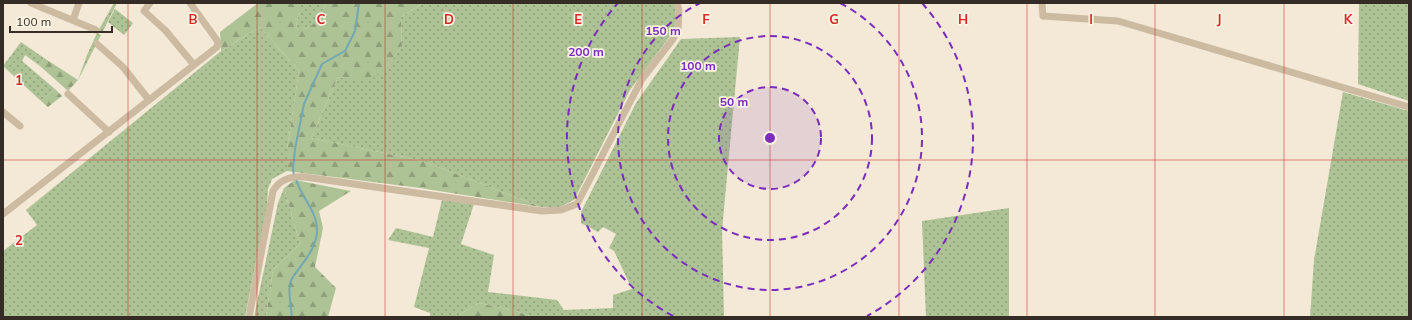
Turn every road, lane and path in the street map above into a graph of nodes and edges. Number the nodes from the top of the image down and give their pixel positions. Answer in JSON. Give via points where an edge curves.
{"nodes":[{"id":1,"x":30,"y":3,"type":"edge"},
{"id":2,"x":79,"y":3,"type":"edge"},
{"id":3,"x":150,"y":3,"type":"edge"},
{"id":4,"x":190,"y":3,"type":"edge"},
{"id":5,"x":677,"y":3,"type":"edge"},
{"id":6,"x":1042,"y":3,"type":"edge"},
{"id":7,"x":73,"y":20,"type":"junction"},
{"id":8,"x":96,"y":30,"type":"dead end"},
{"id":9,"x":97,"y":44,"type":"dead end"},
{"id":10,"x":194,"y":65,"type":"junction"},
{"id":11,"x":68,"y":94,"type":"dead end"},
{"id":12,"x":149,"y":100,"type":"junction"},
{"id":13,"x":1409,"y":107,"type":"edge"},
{"id":14,"x":3,"y":112,"type":"edge"},
{"id":15,"x":20,"y":126,"type":"dead end"},
{"id":16,"x":109,"y":132,"type":"junction"},
{"id":17,"x":3,"y":214,"type":"edge"},
{"id":18,"x":250,"y":317,"type":"edge"}],
"edges":[{"from":1,"to":7,"type":"street"},
{"from":2,"to":7,"type":"street"},
{"from":3,"to":10,"type":"street","via":[[144,11],[166,31]]},
{"from":4,"to":10,"type":"street","via":[[218,43],[217,47]]},
{"from":5,"to":18,"type":"street","via":[[678,29],[642,79],[577,204],[561,210],[542,211],[299,176],[290,178],[282,181],[273,191]]},
{"from":6,"to":13,"type":"street","via":[[1043,16],[1118,21]]},
{"from":7,"to":8,"type":"street"},
{"from":9,"to":12,"type":"street","via":[[123,67]]},
{"from":10,"to":12,"type":"street"},
{"from":11,"to":16,"type":"street"},
{"from":12,"to":16,"type":"street"},
{"from":14,"to":15,"type":"street"},
{"from":16,"to":17,"type":"street"}]}
